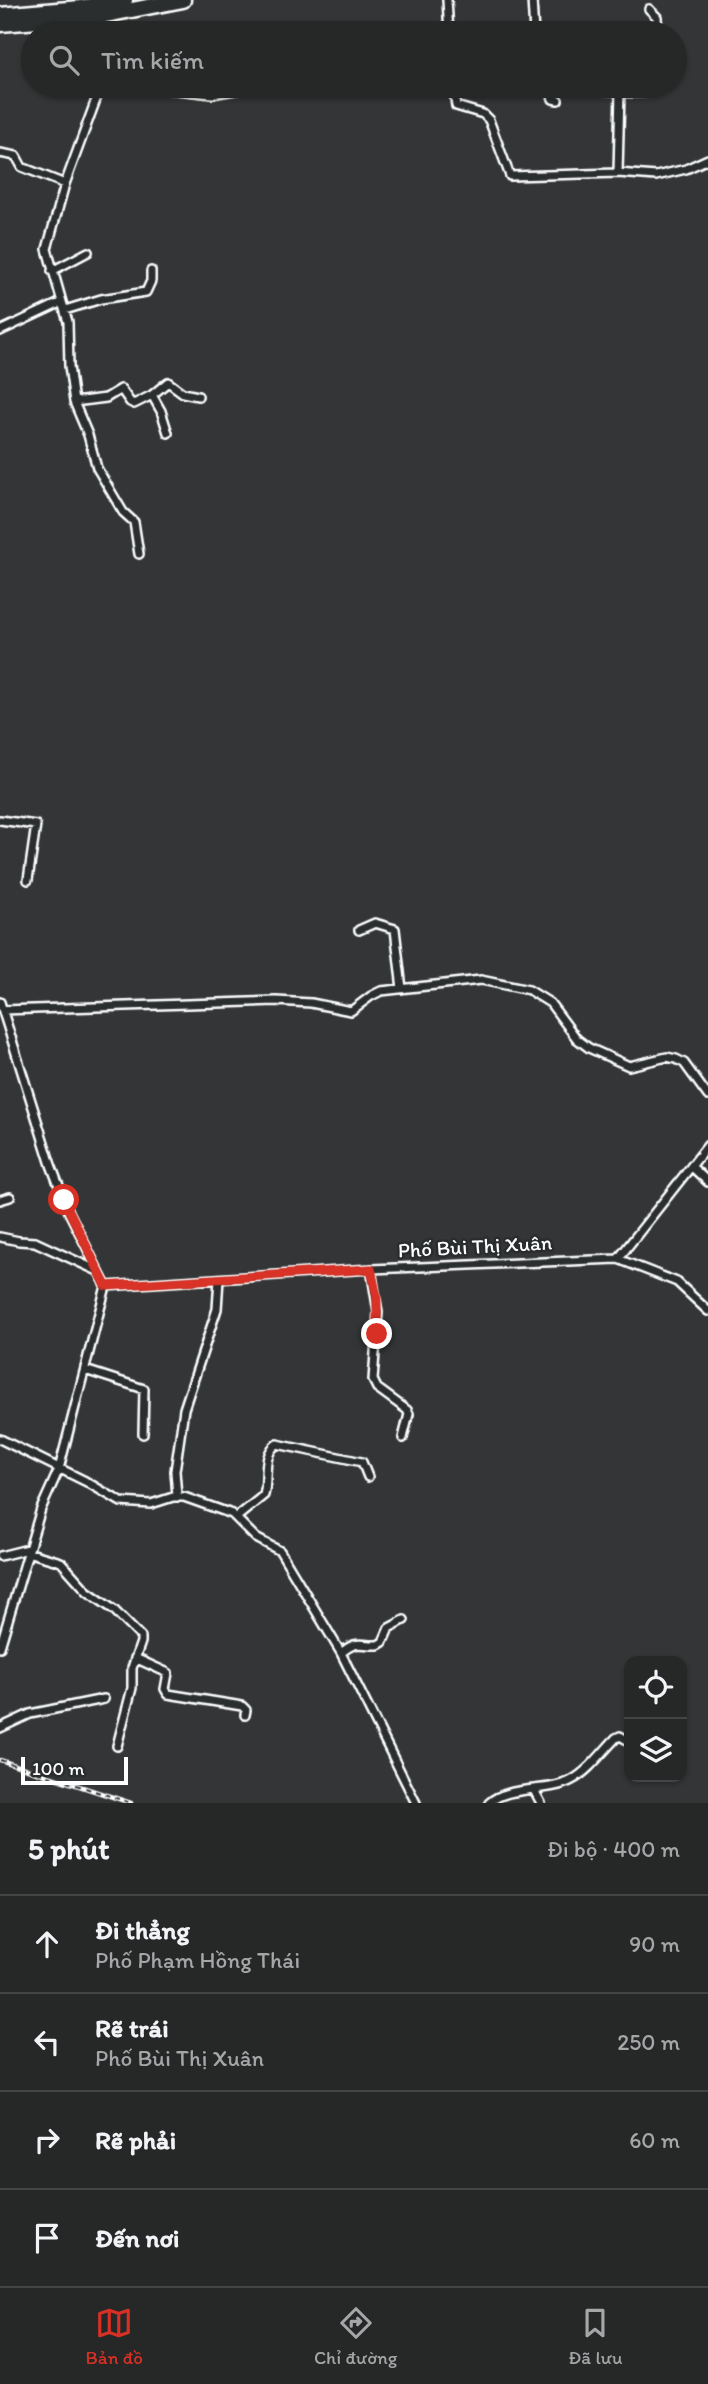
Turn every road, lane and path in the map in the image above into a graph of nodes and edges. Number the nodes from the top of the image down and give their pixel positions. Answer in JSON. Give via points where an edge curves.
{"nodes":[{"id":1,"x":183,"y":0,"type":"edge"},
{"id":2,"x":447,"y":0,"type":"edge"},
{"id":3,"x":533,"y":0,"type":"edge"},
{"id":4,"x":129,"y":3,"type":"edge"},
{"id":5,"x":649,"y":9,"type":"dead end"},
{"id":6,"x":0,"y":15,"type":"edge"},
{"id":7,"x":101,"y":16,"type":"junction"},
{"id":8,"x":38,"y":21,"type":"edge"},
{"id":9,"x":102,"y":21,"type":"edge"},
{"id":10,"x":448,"y":21,"type":"edge"},
{"id":11,"x":534,"y":21,"type":"edge"},
{"id":12,"x":657,"y":21,"type":"edge"},
{"id":13,"x":21,"y":22,"type":"edge"},
{"id":14,"x":0,"y":24,"type":"edge"},
{"id":15,"x":97,"y":98,"type":"edge"},
{"id":16,"x":455,"y":98,"type":"edge"},
{"id":17,"x":552,"y":98,"type":"edge"},
{"id":18,"x":620,"y":98,"type":"edge"},
{"id":19,"x":558,"y":100,"type":"dead end"},
{"id":20,"x":0,"y":153,"type":"edge"},
{"id":21,"x":708,"y":159,"type":"edge"},
{"id":22,"x":618,"y":173,"type":"junction"},
{"id":23,"x":65,"y":184,"type":"junction"},
{"id":24,"x":88,"y":252,"type":"dead end"},
{"id":25,"x":52,"y":271,"type":"junction"},
{"id":26,"x":151,"y":271,"type":"dead end"},
{"id":27,"x":64,"y":306,"type":"junction"},
{"id":28,"x":0,"y":331,"type":"edge"},
{"id":29,"x":152,"y":395,"type":"junction"},
{"id":30,"x":198,"y":396,"type":"dead end"},
{"id":31,"x":74,"y":402,"type":"junction"},
{"id":32,"x":168,"y":433,"type":"dead end"},
{"id":33,"x":139,"y":554,"type":"dead end"},
{"id":34,"x":0,"y":820,"type":"edge"},
{"id":35,"x":27,"y":880,"type":"dead end"},
{"id":36,"x":359,"y":930,"type":"dead end"},
{"id":37,"x":402,"y":989,"type":"junction"},
{"id":38,"x":1,"y":1006,"type":"edge"},
{"id":39,"x":708,"y":1096,"type":"edge"},
{"id":40,"x":708,"y":1145,"type":"edge"},
{"id":41,"x":692,"y":1167,"type":"junction"},
{"id":42,"x":708,"y":1182,"type":"edge"},
{"id":43,"x":10,"y":1197,"type":"dead end"},
{"id":44,"x":0,"y":1200,"type":"edge"},
{"id":45,"x":0,"y":1237,"type":"edge"},
{"id":46,"x":618,"y":1259,"type":"junction"},
{"id":47,"x":371,"y":1269,"type":"junction"},
{"id":48,"x":98,"y":1271,"type":"junction"},
{"id":49,"x":219,"y":1279,"type":"junction"},
{"id":50,"x":106,"y":1286,"type":"junction"},
{"id":51,"x":708,"y":1311,"type":"edge"},
{"id":52,"x":85,"y":1370,"type":"junction"},
{"id":53,"x":143,"y":1434,"type":"dead end"},
{"id":54,"x":403,"y":1438,"type":"dead end"},
{"id":55,"x":0,"y":1439,"type":"edge"},
{"id":56,"x":60,"y":1469,"type":"junction"},
{"id":57,"x":368,"y":1477,"type":"dead end"},
{"id":58,"x":177,"y":1496,"type":"junction"},
{"id":59,"x":237,"y":1517,"type":"junction"},
{"id":60,"x":27,"y":1551,"type":"junction"},
{"id":61,"x":0,"y":1556,"type":"edge"},
{"id":62,"x":404,"y":1620,"type":"dead end"},
{"id":63,"x":0,"y":1647,"type":"edge"},
{"id":64,"x":341,"y":1653,"type":"junction"},
{"id":65,"x":135,"y":1658,"type":"junction"},
{"id":66,"x":104,"y":1699,"type":"dead end"},
{"id":67,"x":245,"y":1715,"type":"dead end"},
{"id":68,"x":0,"y":1728,"type":"edge"},
{"id":69,"x":624,"y":1739,"type":"edge"},
{"id":70,"x":117,"y":1746,"type":"dead end"},
{"id":71,"x":534,"y":1790,"type":"junction"},
{"id":72,"x":416,"y":1803,"type":"edge"},
{"id":73,"x":489,"y":1803,"type":"edge"},
{"id":74,"x":541,"y":1803,"type":"edge"}],
"edges":[{"from":1,"to":4,"type":"highway"},
{"from":2,"to":10,"type":"street"},
{"from":3,"to":11,"type":"street"},
{"from":4,"to":6,"type":"highway"},
{"from":4,"to":7,"type":"highway"},
{"from":5,"to":12,"type":"street"},
{"from":7,"to":8,"type":"highway"},
{"from":7,"to":9,"type":"street"},
{"from":13,"to":14,"type":"highway"},
{"from":15,"to":23,"type":"street"},
{"from":16,"to":22,"type":"street","via":[[456,106],[489,120],[510,176]]},
{"from":17,"to":19,"type":"street"},
{"from":18,"to":22,"type":"street"},
{"from":20,"to":23,"type":"street","via":[[16,156],[22,167]]},
{"from":21,"to":22,"type":"street","via":[[663,175]]},
{"from":23,"to":25,"type":"street","via":[[47,248]]},
{"from":24,"to":25,"type":"street"},
{"from":25,"to":27,"type":"street"},
{"from":26,"to":27,"type":"street","via":[[146,292]]},
{"from":27,"to":28,"type":"street"},
{"from":27,"to":31,"type":"street"},
{"from":29,"to":30,"type":"street","via":[[168,382],[183,393]]},
{"from":29,"to":31,"type":"street","via":[[131,404],[121,389],[106,398]]},
{"from":29,"to":32,"type":"street"},
{"from":31,"to":33,"type":"street","via":[[97,468],[134,522]]},
{"from":34,"to":35,"type":"street","via":[[36,825]]},
{"from":36,"to":37,"type":"street","via":[[375,923],[395,929]]},
{"from":37,"to":38,"type":"street","via":[[375,993],[351,1011],[276,1001]]},
{"from":37,"to":39,"type":"street","via":[[481,980],[529,990],[550,1003],[589,1048],[629,1066],[676,1059]]},
{"from":38,"to":48,"type":"street","via":[[51,1165]]},
{"from":40,"to":41,"type":"street"},
{"from":41,"to":42,"type":"street"},
{"from":41,"to":46,"type":"street"},
{"from":43,"to":44,"type":"street"},
{"from":45,"to":48,"type":"street","via":[[35,1242]]},
{"from":46,"to":47,"type":"street","name":"Phố Bùi Thị Xuân"},
{"from":46,"to":51,"type":"street","via":[[677,1282]]},
{"from":47,"to":49,"type":"street","name":"Phố Bùi Thị Xuân"},
{"from":47,"to":54,"type":"street","via":[[378,1324],[373,1380],[407,1409]]},
{"from":48,"to":50,"type":"street"},
{"from":49,"to":50,"type":"street","name":"Phố Bùi Thị Xuân"},
{"from":49,"to":58,"type":"street","via":[[217,1309],[184,1409]]},
{"from":50,"to":52,"type":"street"},
{"from":52,"to":53,"type":"street","via":[[144,1389]]},
{"from":52,"to":56,"type":"street"},
{"from":55,"to":56,"type":"street"},
{"from":56,"to":58,"type":"street","via":[[128,1504],[151,1504]]},
{"from":56,"to":60,"type":"street"},
{"from":57,"to":59,"type":"street","via":[[357,1460],[277,1444],[272,1446],[267,1464],[264,1494]]},
{"from":58,"to":59,"type":"street"},
{"from":59,"to":64,"type":"street","via":[[256,1538],[284,1555]]},
{"from":60,"to":61,"type":"street"},
{"from":60,"to":63,"type":"street"},
{"from":60,"to":65,"type":"street","via":[[61,1562],[91,1594],[114,1610],[141,1637]]},
{"from":62,"to":64,"type":"street","via":[[389,1628],[379,1646],[359,1642]]},
{"from":64,"to":72,"type":"street"},
{"from":65,"to":67,"type":"street","via":[[168,1673],[168,1694],[242,1706]]},
{"from":65,"to":70,"type":"street"},
{"from":66,"to":68,"type":"street","via":[[30,1714]]},
{"from":69,"to":71,"type":"street","via":[[618,1736],[574,1779]]},
{"from":71,"to":73,"type":"street","via":[[502,1794]]},
{"from":71,"to":74,"type":"street"}]}
